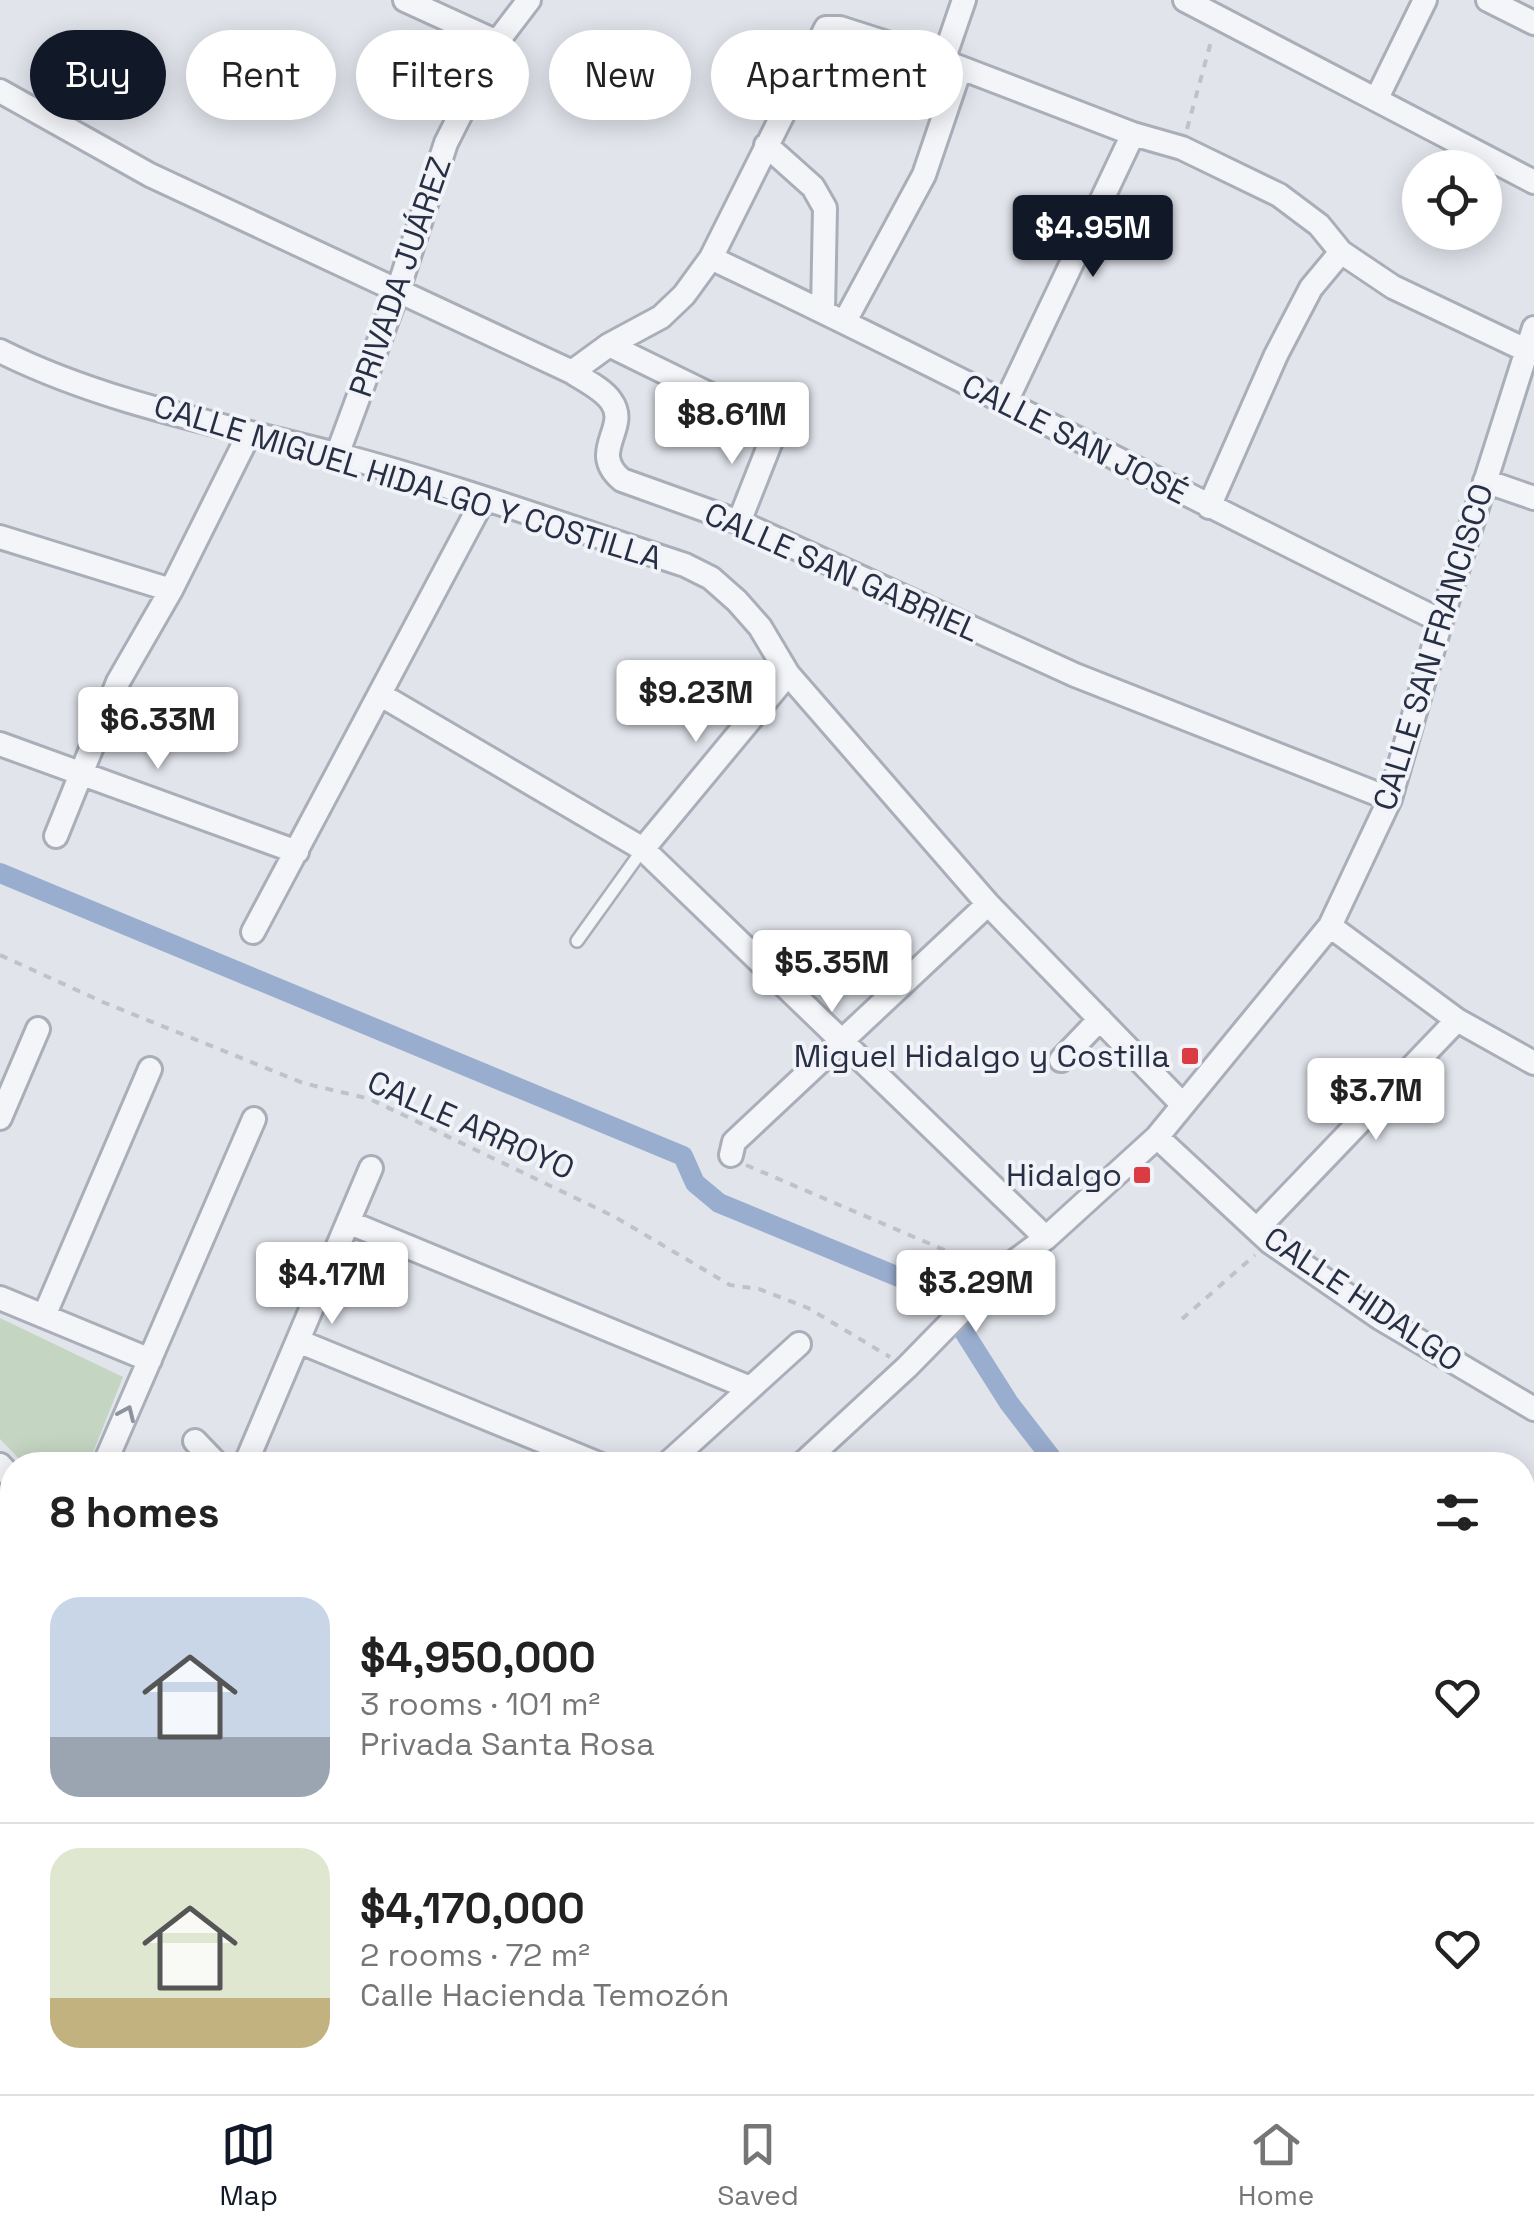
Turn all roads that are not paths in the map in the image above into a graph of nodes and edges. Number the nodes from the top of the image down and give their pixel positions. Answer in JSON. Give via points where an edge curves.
{"nodes":[{"id":1,"x":405,"y":0,"type":"edge"},
{"id":2,"x":528,"y":0,"type":"edge"},
{"id":3,"x":964,"y":0,"type":"edge"},
{"id":4,"x":1186,"y":0,"type":"edge"},
{"id":5,"x":1426,"y":0,"type":"edge"},
{"id":6,"x":1493,"y":1,"type":"edge"},
{"id":7,"x":1534,"y":23,"type":"edge"},
{"id":8,"x":471,"y":30,"type":"edge"},
{"id":9,"x":506,"y":30,"type":"edge"},
{"id":10,"x":958,"y":30,"type":"edge"},
{"id":11,"x":963,"y":70,"type":"edge"},
{"id":12,"x":0,"y":91,"type":"edge"},
{"id":13,"x":1377,"y":98,"type":"junction"},
{"id":14,"x":458,"y":120,"type":"edge"},
{"id":15,"x":779,"y":120,"type":"edge"},
{"id":16,"x":938,"y":120,"type":"edge"},
{"id":17,"x":1132,"y":134,"type":"junction"},
{"id":18,"x":766,"y":145,"type":"junction"},
{"id":19,"x":1534,"y":182,"type":"edge"},
{"id":20,"x":1341,"y":252,"type":"junction"},
{"id":21,"x":710,"y":258,"type":"junction"},
{"id":22,"x":398,"y":290,"type":"junction"},
{"id":23,"x":823,"y":311,"type":"junction"},
{"id":24,"x":845,"y":321,"type":"junction"},
{"id":25,"x":1532,"y":344,"type":"edge"},
{"id":26,"x":609,"y":345,"type":"junction"},
{"id":27,"x":0,"y":351,"type":"edge"},
{"id":28,"x":572,"y":372,"type":"junction"},
{"id":29,"x":1005,"y":404,"type":"junction"},
{"id":30,"x":248,"y":434,"type":"junction"},
{"id":31,"x":338,"y":454,"type":"junction"},
{"id":32,"x":1485,"y":481,"type":"junction"},
{"id":33,"x":1534,"y":498,"type":"edge"},
{"id":34,"x":482,"y":500,"type":"junction"},
{"id":35,"x":1209,"y":507,"type":"junction"},
{"id":36,"x":739,"y":522,"type":"junction"},
{"id":37,"x":0,"y":537,"type":"edge"},
{"id":38,"x":171,"y":590,"type":"junction"},
{"id":39,"x":1440,"y":620,"type":"junction"},
{"id":40,"x":788,"y":674,"type":"junction"},
{"id":41,"x":381,"y":695,"type":"junction"},
{"id":42,"x":0,"y":744,"type":"edge"},
{"id":43,"x":84,"y":772,"type":"junction"},
{"id":44,"x":1390,"y":799,"type":"junction"},
{"id":45,"x":56,"y":836,"type":"dead end"},
{"id":46,"x":644,"y":849,"type":"junction"},
{"id":47,"x":297,"y":852,"type":"junction"},
{"id":48,"x":988,"y":904,"type":"junction"},
{"id":49,"x":1330,"y":926,"type":"junction"},
{"id":50,"x":253,"y":932,"type":"dead end"},
{"id":51,"x":577,"y":941,"type":"dead end"},
{"id":52,"x":1100,"y":1019,"type":"junction"},
{"id":53,"x":1458,"y":1020,"type":"junction"},
{"id":54,"x":38,"y":1029,"type":"dead end"},
{"id":55,"x":843,"y":1040,"type":"junction"},
{"id":56,"x":1061,"y":1060,"type":"dead end"},
{"id":57,"x":1534,"y":1063,"type":"edge"},
{"id":58,"x":150,"y":1069,"type":"dead end"},
{"id":59,"x":1184,"y":1106,"type":"junction"},
{"id":60,"x":0,"y":1118,"type":"edge"},
{"id":61,"x":254,"y":1119,"type":"dead end"},
{"id":62,"x":1157,"y":1136,"type":"junction"},
{"id":63,"x":731,"y":1155,"type":"road end"},
{"id":64,"x":371,"y":1168,"type":"dead end"},
{"id":65,"x":348,"y":1222,"type":"junction"},
{"id":66,"x":1263,"y":1235,"type":"junction"},
{"id":67,"x":1046,"y":1238,"type":"junction"},
{"id":68,"x":0,"y":1298,"type":"edge"},
{"id":69,"x":44,"y":1316,"type":"junction"},
{"id":70,"x":298,"y":1341,"type":"junction"},
{"id":71,"x":799,"y":1344,"type":"dead end"},
{"id":72,"x":150,"y":1360,"type":"junction"},
{"id":73,"x":750,"y":1388,"type":"junction"},
{"id":74,"x":1534,"y":1409,"type":"edge"},
{"id":75,"x":195,"y":1441,"type":"dead end"},
{"id":76,"x":110,"y":1452,"type":"edge"},
{"id":77,"x":206,"y":1452,"type":"edge"},
{"id":78,"x":256,"y":1452,"type":"edge"},
{"id":79,"x":569,"y":1452,"type":"edge"},
{"id":80,"x":680,"y":1452,"type":"edge"},
{"id":81,"x":815,"y":1452,"type":"edge"}],
"edges":[{"from":1,"to":8,"type":"street"},
{"from":2,"to":9,"type":"street","name":"PRIVADA JUÁREZ"},
{"from":3,"to":10,"type":"street"},
{"from":4,"to":13,"type":"street"},
{"from":5,"to":13,"type":"street"},
{"from":6,"to":7,"type":"street"},
{"from":11,"to":17,"type":"street"},
{"from":12,"to":22,"type":"street","name":"CALLE SAN GABRIEL","via":[[150,175]]},
{"from":13,"to":19,"type":"street"},
{"from":14,"to":22,"type":"street","name":"PRIVADA JUÁREZ"},
{"from":15,"to":18,"type":"street"},
{"from":16,"to":24,"type":"street","via":[[924,175]]},
{"from":17,"to":20,"type":"street","via":[[1182,148],[1279,195]]},
{"from":17,"to":29,"type":"street"},
{"from":18,"to":21,"type":"street"},
{"from":18,"to":23,"type":"street","via":[[814,186],[825,208]]},
{"from":20,"to":25,"type":"street","via":[[1392,287]]},
{"from":20,"to":35,"type":"street","via":[[1311,288],[1276,355]]},
{"from":21,"to":23,"type":"street","name":"CALLE SAN JOSÉ"},
{"from":21,"to":26,"type":"street","via":[[660,317]]},
{"from":22,"to":28,"type":"street","name":"CALLE SAN GABRIEL"},
{"from":22,"to":31,"type":"street","name":"PRIVADA JUÁREZ"},
{"from":23,"to":24,"type":"street","name":"CALLE SAN JOSÉ"},
{"from":24,"to":29,"type":"street","name":"CALLE SAN JOSÉ"},
{"from":25,"to":32,"type":"street","name":"CALLE SAN FRANCISCO"},
{"from":26,"to":28,"type":"street"},
{"from":26,"to":36,"type":"street","via":[[774,426]]},
{"from":27,"to":30,"type":"street","name":"CALLE MIGUEL HIDALGO Y COSTILLA","via":[[109,394]]},
{"from":28,"to":36,"type":"street","name":"CALLE SAN GABRIEL","via":[[610,398],[617,413],[606,459],[611,471]]},
{"from":29,"to":35,"type":"street","name":"CALLE SAN JOSÉ"},
{"from":30,"to":31,"type":"street","name":"CALLE MIGUEL HIDALGO Y COSTILLA"},
{"from":30,"to":38,"type":"street"},
{"from":31,"to":34,"type":"street","name":"CALLE MIGUEL HIDALGO Y COSTILLA"},
{"from":32,"to":33,"type":"street"},
{"from":32,"to":39,"type":"street","name":"CALLE SAN FRANCISCO"},
{"from":34,"to":40,"type":"street","name":"CALLE MIGUEL HIDALGO Y COSTILLA","via":[[711,578],[760,627]]},
{"from":34,"to":41,"type":"street"},
{"from":35,"to":39,"type":"street","name":"CALLE SAN JOSÉ"},
{"from":36,"to":44,"type":"street","name":"CALLE SAN GABRIEL","via":[[1075,676]]},
{"from":37,"to":38,"type":"street"},
{"from":38,"to":43,"type":"street","via":[[118,682]]},
{"from":39,"to":44,"type":"street","name":"CALLE SAN FRANCISCO"},
{"from":40,"to":46,"type":"street"},
{"from":40,"to":48,"type":"street","name":"CALLE MIGUEL HIDALGO Y COSTILLA"},
{"from":41,"to":46,"type":"street"},
{"from":41,"to":47,"type":"street"},
{"from":42,"to":43,"type":"street"},
{"from":43,"to":45,"type":"street"},
{"from":43,"to":47,"type":"street"},
{"from":44,"to":49,"type":"street","name":"CALLE SAN FRANCISCO"},
{"from":46,"to":51,"type":"lane"},
{"from":46,"to":55,"type":"street"},
{"from":47,"to":50,"type":"street"},
{"from":48,"to":52,"type":"street","name":"CALLE MIGUEL HIDALGO Y COSTILLA"},
{"from":48,"to":55,"type":"street"},
{"from":49,"to":53,"type":"street"},
{"from":49,"to":59,"type":"street","name":"CALLE SAN FRANCISCO"},
{"from":52,"to":56,"type":"street"},
{"from":52,"to":59,"type":"street","name":"CALLE MIGUEL HIDALGO Y COSTILLA"},
{"from":53,"to":57,"type":"street"},
{"from":53,"to":66,"type":"street"},
{"from":54,"to":60,"type":"street"},
{"from":55,"to":63,"type":"street","via":[[734,1142]]},
{"from":55,"to":67,"type":"street"},
{"from":58,"to":69,"type":"street"},
{"from":59,"to":62,"type":"street","name":"CALLE SAN FRANCISCO"},
{"from":61,"to":72,"type":"street"},
{"from":62,"to":66,"type":"street","name":"CALLE HIDALGO"},
{"from":62,"to":67,"type":"street","name":"CALLE SAN FRANCISCO"},
{"from":64,"to":65,"type":"street"},
{"from":65,"to":70,"type":"street"},
{"from":65,"to":73,"type":"street"},
{"from":66,"to":74,"type":"street","name":"CALLE HIDALGO","via":[[1380,1318]]},
{"from":67,"to":81,"type":"street","name":"CALLE SAN FRANCISCO","via":[[999,1273]]},
{"from":68,"to":69,"type":"street"},
{"from":69,"to":72,"type":"street"},
{"from":70,"to":78,"type":"street"},
{"from":70,"to":79,"type":"street"},
{"from":71,"to":73,"type":"street"},
{"from":76,"to":72,"type":"street","one_way":true},
{"from":73,"to":80,"type":"street"},
{"from":75,"to":77,"type":"street"}]}
